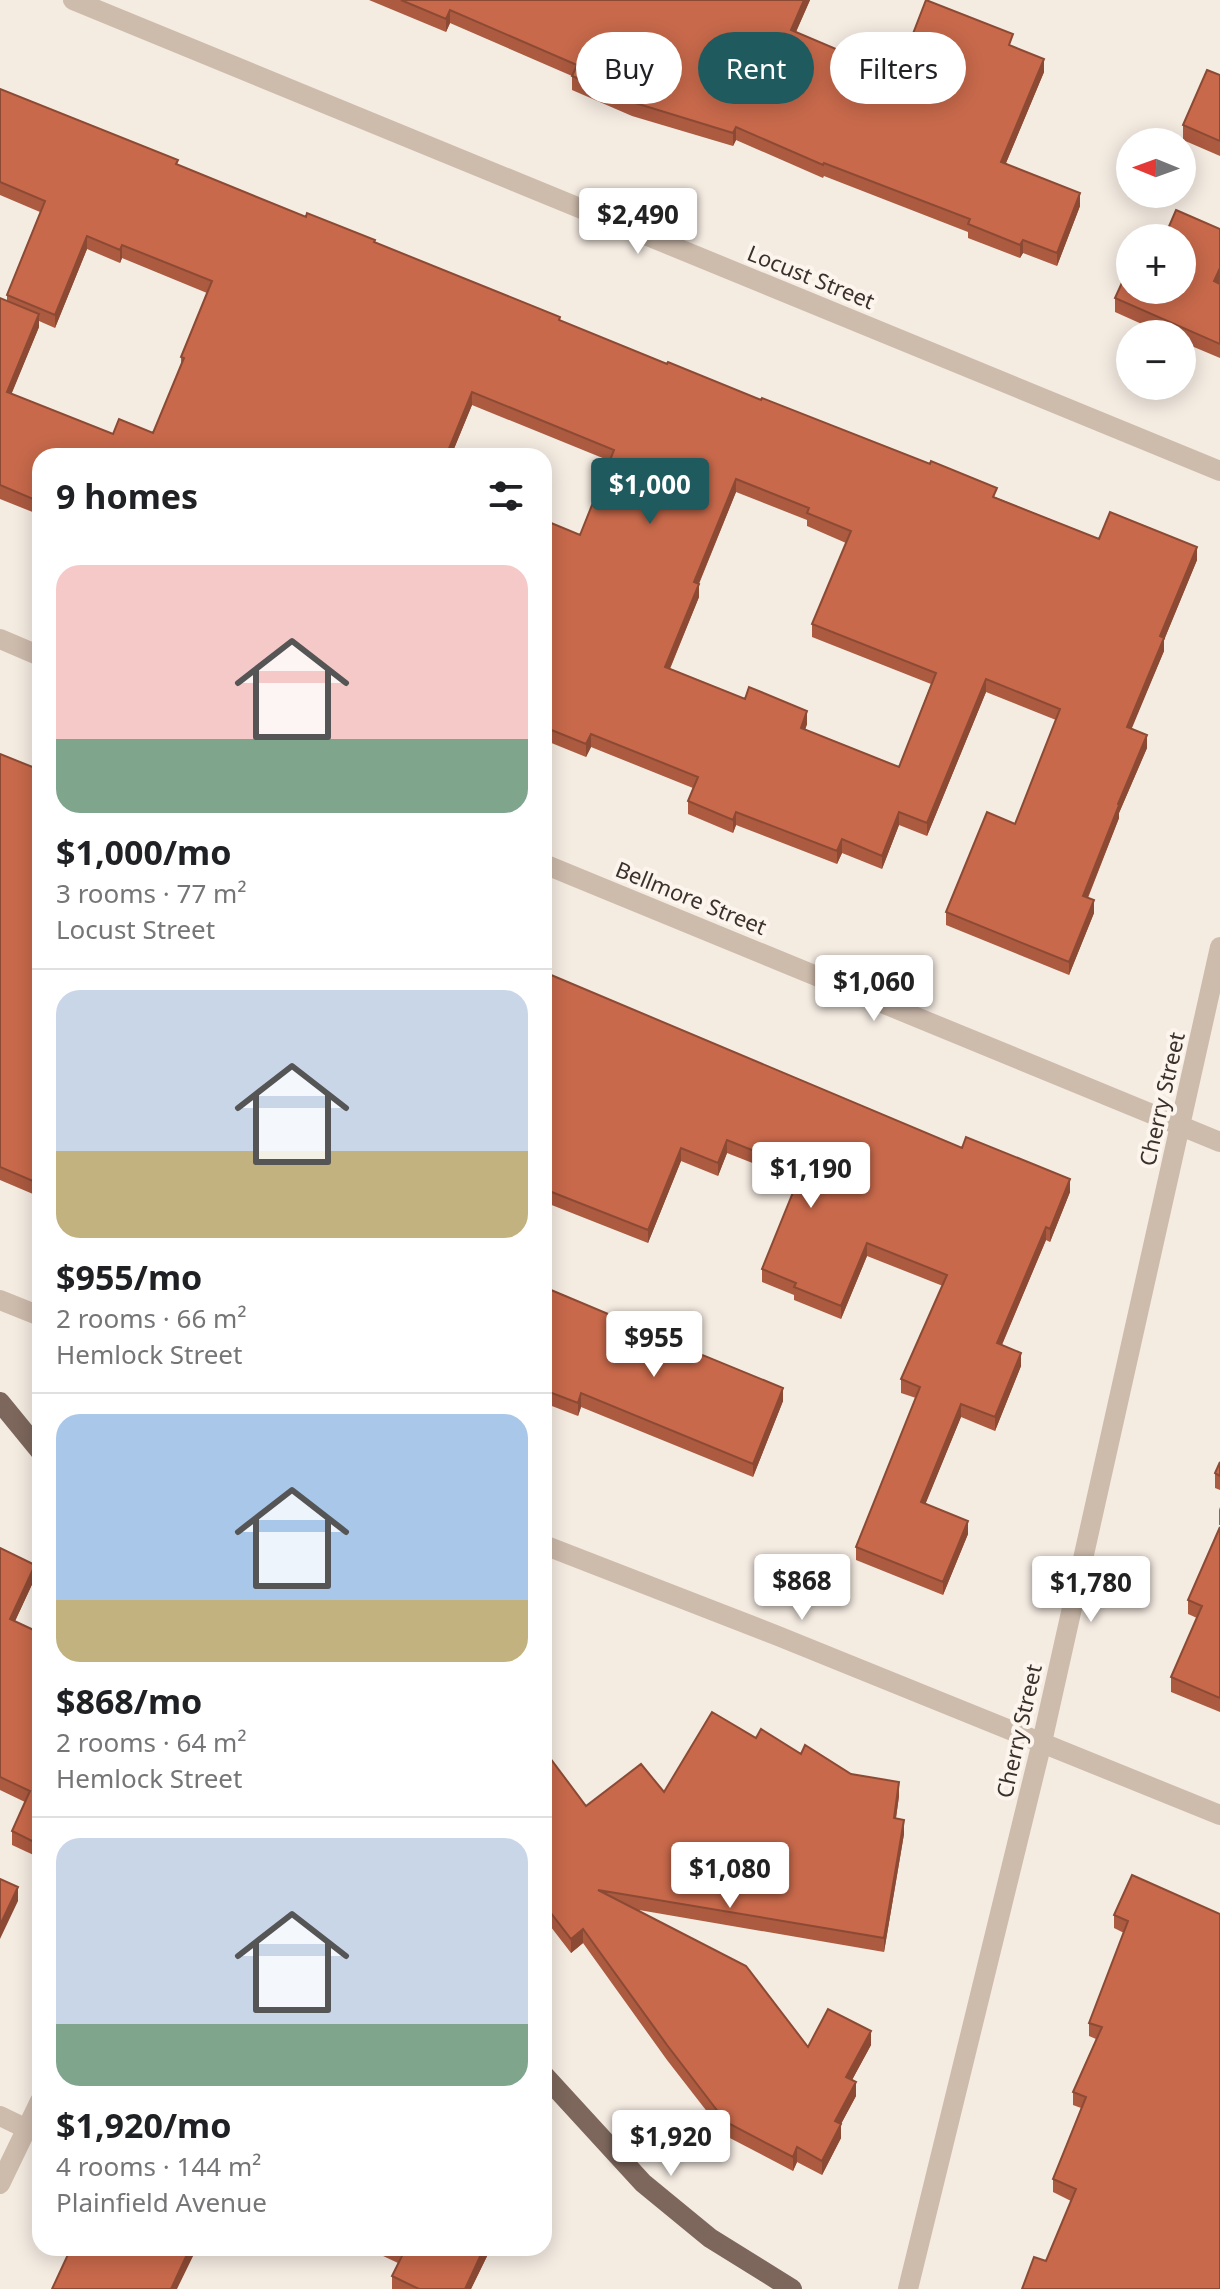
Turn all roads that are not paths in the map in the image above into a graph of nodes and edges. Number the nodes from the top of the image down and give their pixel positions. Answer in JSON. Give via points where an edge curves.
{"nodes":[{"id":1,"x":73,"y":0,"type":"edge"},
{"id":2,"x":1220,"y":471,"type":"edge"},
{"id":3,"x":0,"y":639,"type":"edge"},
{"id":4,"x":32,"y":653,"type":"edge"},
{"id":5,"x":552,"y":867,"type":"edge"},
{"id":6,"x":1220,"y":947,"type":"edge"},
{"id":7,"x":1180,"y":1126,"type":"junction"},
{"id":8,"x":1220,"y":1142,"type":"edge"},
{"id":9,"x":0,"y":1300,"type":"edge"},
{"id":10,"x":32,"y":1313,"type":"edge"},
{"id":11,"x":0,"y":1402,"type":"edge"},
{"id":12,"x":32,"y":1439,"type":"edge"},
{"id":13,"x":552,"y":1548,"type":"edge"},
{"id":14,"x":1042,"y":1742,"type":"junction"},
{"id":15,"x":1220,"y":1815,"type":"edge"},
{"id":16,"x":552,"y":2084,"type":"edge"},
{"id":17,"x":0,"y":2116,"type":"edge"},
{"id":18,"x":32,"y":2118,"type":"edge"},
{"id":19,"x":27,"y":2129,"type":"junction"},
{"id":20,"x":0,"y":2184,"type":"edge"},
{"id":21,"x":792,"y":2289,"type":"edge"},
{"id":22,"x":908,"y":2289,"type":"edge"}],
"edges":[{"from":1,"to":2,"type":"street","name":"Locust Street"},
{"from":3,"to":4,"type":"street"},
{"from":5,"to":7,"type":"street","name":"Bellmore Street"},
{"from":6,"to":7,"type":"street","name":"Cherry Street"},
{"from":7,"to":8,"type":"street","name":"Bellmore Street"},
{"from":7,"to":14,"type":"street","name":"Cherry Street"},
{"from":9,"to":10,"type":"street"},
{"from":11,"to":12,"type":"main road"},
{"from":13,"to":14,"type":"street"},
{"from":14,"to":15,"type":"street"},
{"from":14,"to":22,"type":"street","name":"Cherry Street"},
{"from":16,"to":21,"type":"main road","via":[[643,2183],[710,2238]]},
{"from":17,"to":19,"type":"street"},
{"from":18,"to":19,"type":"street"},
{"from":19,"to":20,"type":"street"}]}
